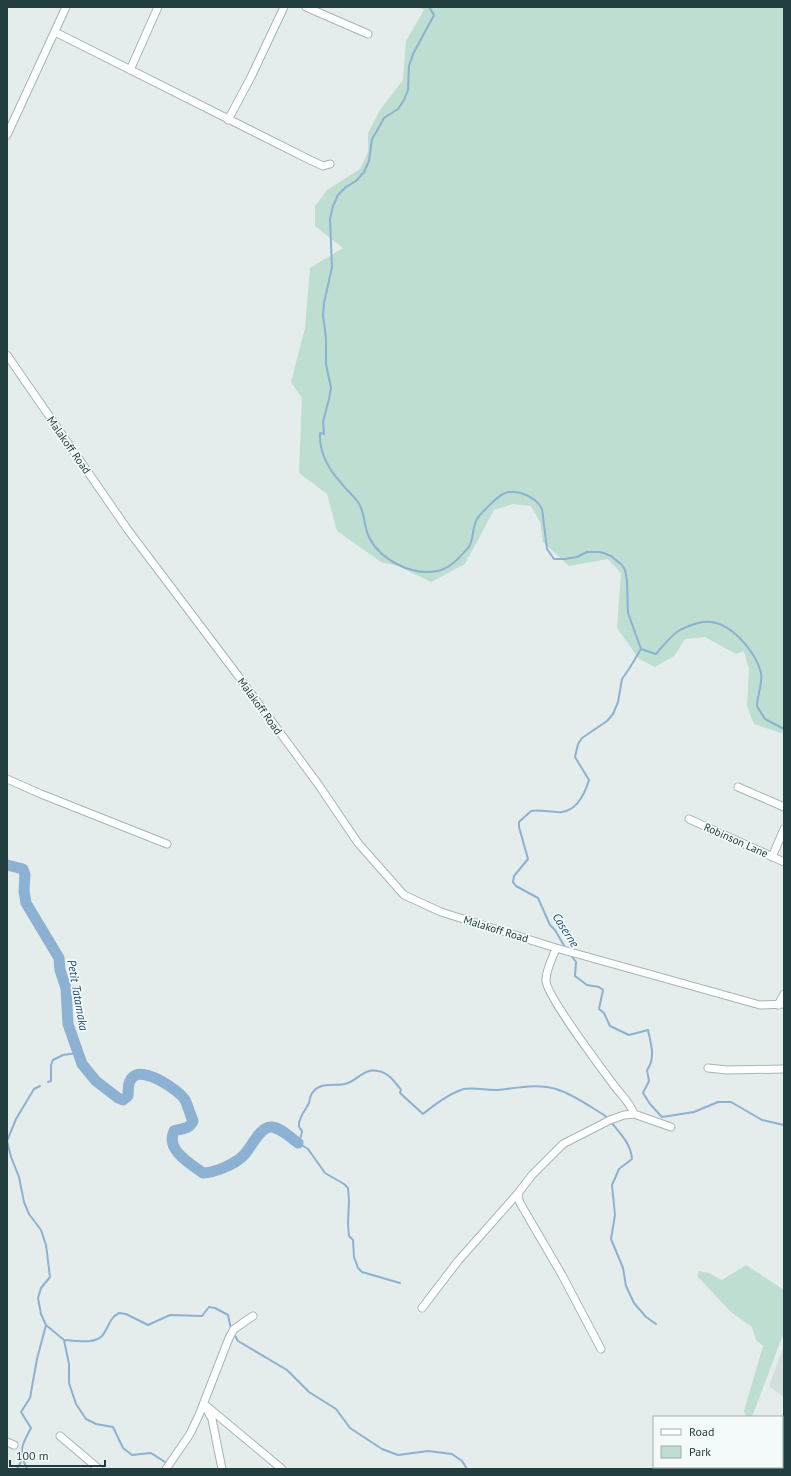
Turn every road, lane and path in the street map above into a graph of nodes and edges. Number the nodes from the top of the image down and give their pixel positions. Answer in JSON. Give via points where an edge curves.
{"nodes":[{"id":1,"x":66,"y":7,"type":"edge"},
{"id":2,"x":158,"y":7,"type":"edge"},
{"id":3,"x":284,"y":7,"type":"edge"},
{"id":4,"x":306,"y":7,"type":"edge"},
{"id":5,"x":55,"y":32,"type":"junction"},
{"id":6,"x":368,"y":34,"type":"dead end"},
{"id":7,"x":130,"y":70,"type":"junction"},
{"id":8,"x":228,"y":120,"type":"junction"},
{"id":9,"x":7,"y":135,"type":"edge"},
{"id":10,"x":330,"y":164,"type":"dead end"},
{"id":11,"x":7,"y":355,"type":"edge"},
{"id":12,"x":7,"y":779,"type":"edge"},
{"id":13,"x":738,"y":787,"type":"dead end"},
{"id":14,"x":784,"y":807,"type":"edge"},
{"id":15,"x":689,"y":819,"type":"dead end"},
{"id":16,"x":784,"y":829,"type":"edge"},
{"id":17,"x":168,"y":844,"type":"dead end"},
{"id":18,"x":772,"y":857,"type":"junction"},
{"id":19,"x":784,"y":862,"type":"edge"},
{"id":20,"x":559,"y":948,"type":"junction"},
{"id":21,"x":784,"y":994,"type":"edge"},
{"id":22,"x":781,"y":1004,"type":"edge"},
{"id":23,"x":708,"y":1068,"type":"dead end"},
{"id":24,"x":784,"y":1069,"type":"edge"},
{"id":25,"x":634,"y":1114,"type":"junction"},
{"id":26,"x":671,"y":1127,"type":"dead end"},
{"id":27,"x":518,"y":1192,"type":"junction"},
{"id":28,"x":422,"y":1308,"type":"dead end"},
{"id":29,"x":253,"y":1316,"type":"dead end"},
{"id":30,"x":601,"y":1349,"type":"dead end"},
{"id":31,"x":204,"y":1404,"type":"junction"},
{"id":32,"x":60,"y":1436,"type":"dead end"},
{"id":33,"x":99,"y":1469,"type":"edge"},
{"id":34,"x":166,"y":1469,"type":"edge"},
{"id":35,"x":222,"y":1469,"type":"edge"},
{"id":36,"x":282,"y":1469,"type":"edge"}],
"edges":[{"from":1,"to":5,"type":"street"},
{"from":2,"to":7,"type":"street"},
{"from":3,"to":8,"type":"street"},
{"from":4,"to":6,"type":"street"},
{"from":5,"to":7,"type":"street"},
{"from":5,"to":9,"type":"street"},
{"from":7,"to":8,"type":"street"},
{"from":8,"to":10,"type":"street","via":[[323,166]]},
{"from":11,"to":20,"type":"street","name":"Malakoff Road","via":[[128,530],[318,784],[358,843],[404,895],[441,912]]},
{"from":12,"to":17,"type":"street"},
{"from":13,"to":14,"type":"street"},
{"from":15,"to":18,"type":"street","name":"Robinson Lane"},
{"from":16,"to":18,"type":"street"},
{"from":18,"to":19,"type":"street","name":"Robinson Lane"},
{"from":20,"to":22,"type":"street","name":"Malakoff Road","via":[[760,1005]]},
{"from":20,"to":25,"type":"street","via":[[546,979],[548,990]]},
{"from":21,"to":22,"type":"street"},
{"from":23,"to":24,"type":"street"},
{"from":25,"to":26,"type":"street"},
{"from":25,"to":27,"type":"street","via":[[610,1120],[563,1144]]},
{"from":27,"to":28,"type":"street","via":[[458,1261]]},
{"from":27,"to":30,"type":"street","via":[[520,1203]]},
{"from":29,"to":31,"type":"street","via":[[234,1329],[230,1336]]},
{"from":31,"to":34,"type":"street","via":[[190,1434]]},
{"from":31,"to":35,"type":"street","via":[[212,1419]]},
{"from":31,"to":36,"type":"street"},
{"from":32,"to":33,"type":"street"}]}
